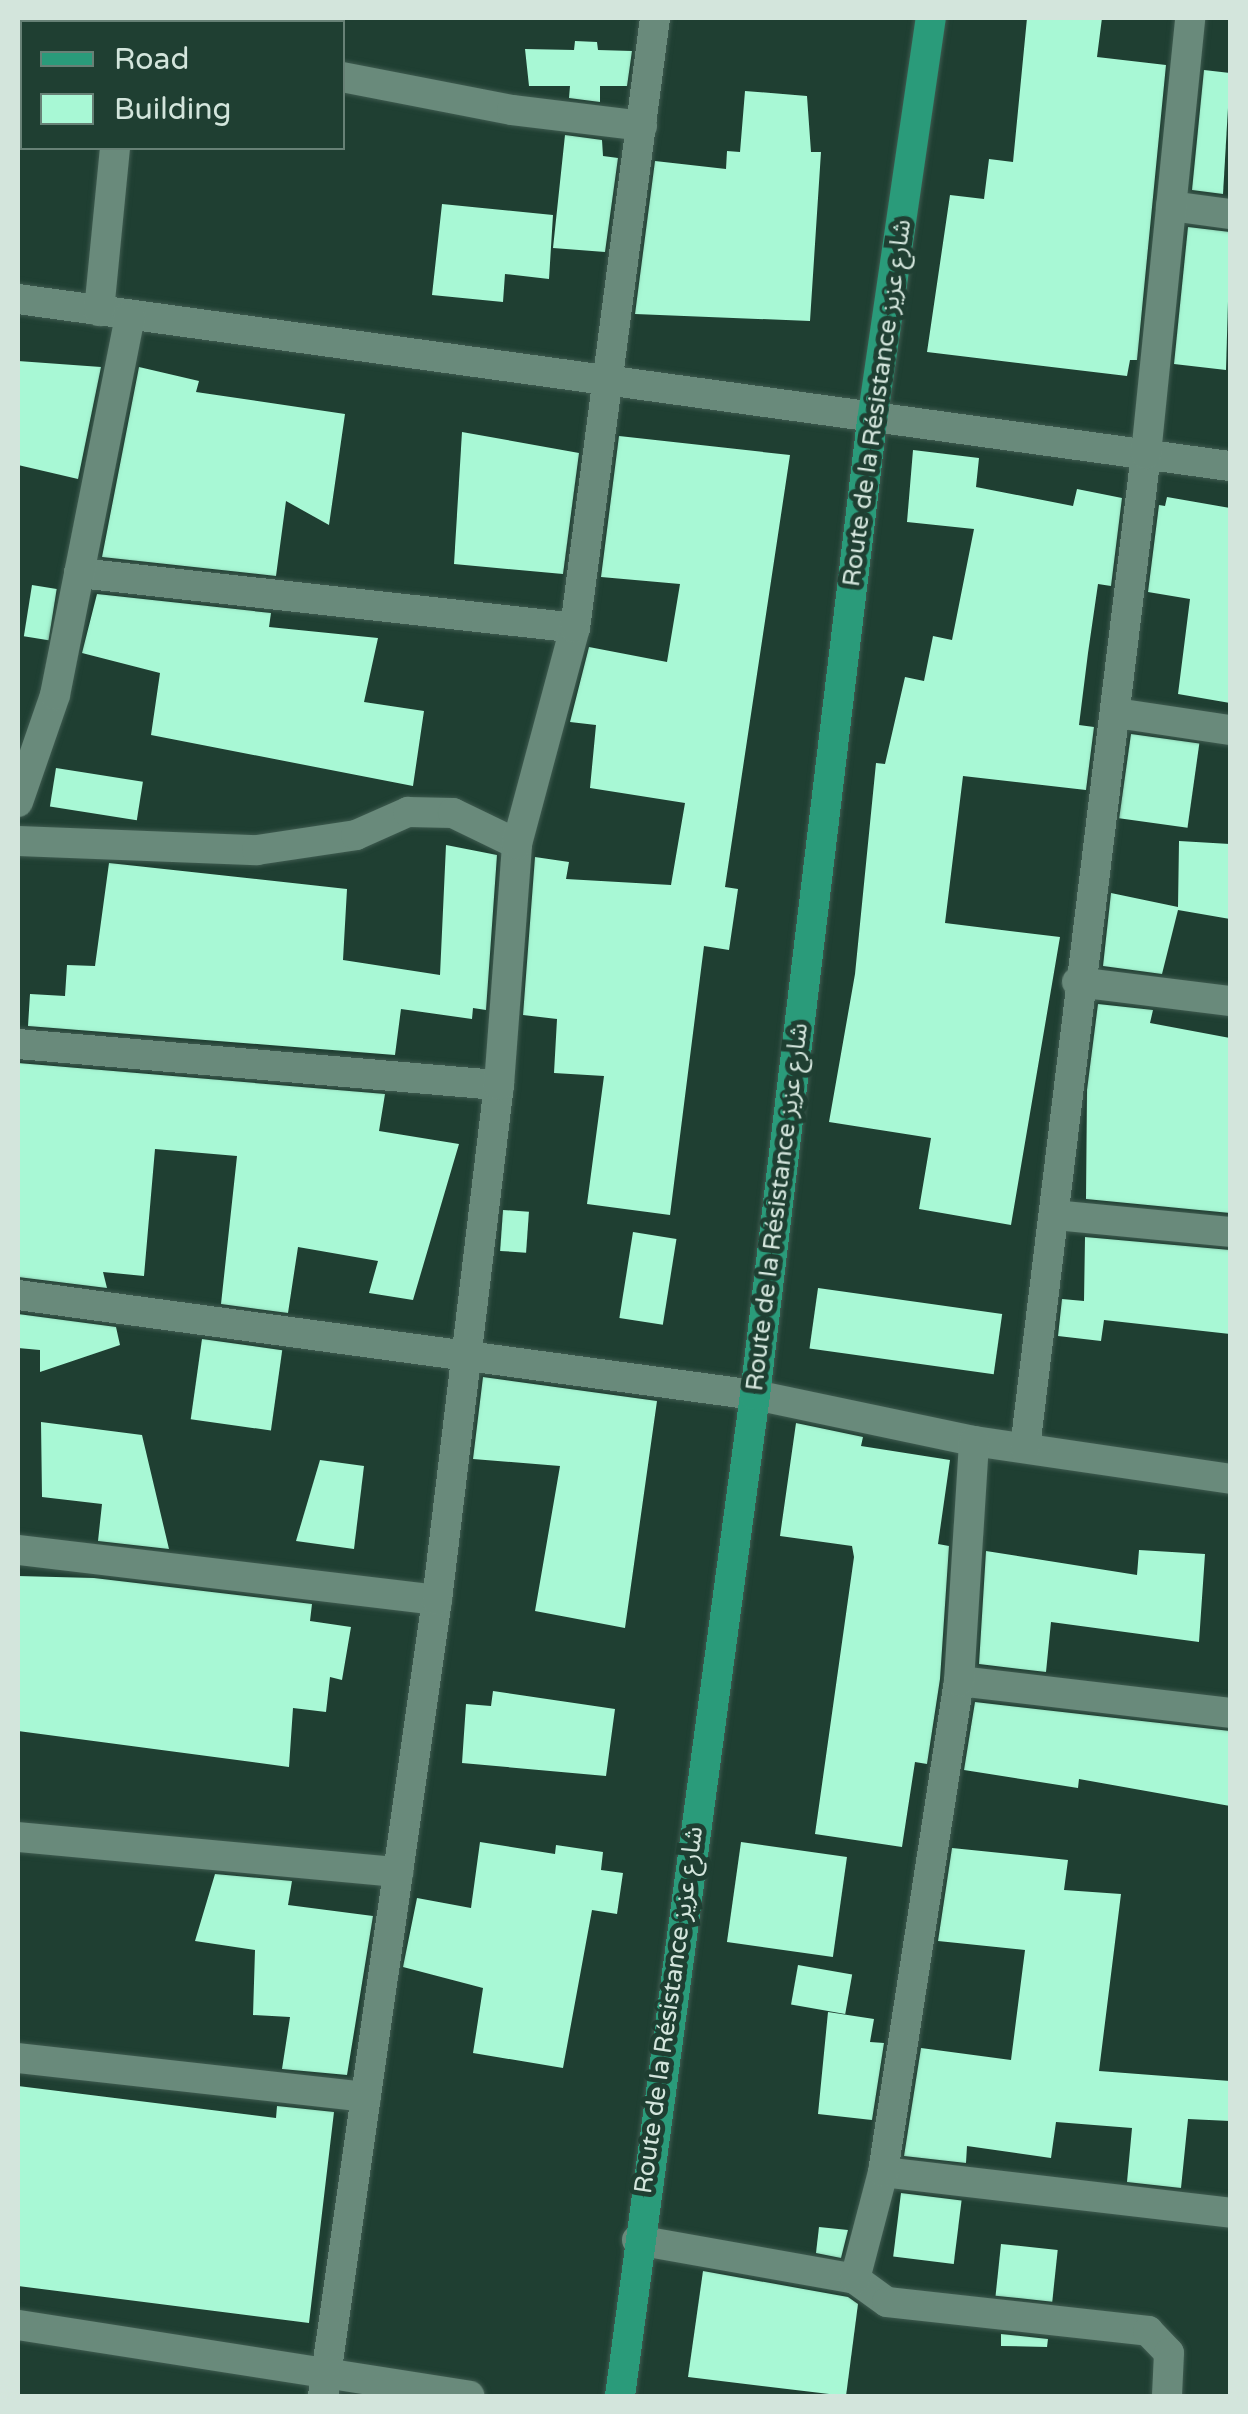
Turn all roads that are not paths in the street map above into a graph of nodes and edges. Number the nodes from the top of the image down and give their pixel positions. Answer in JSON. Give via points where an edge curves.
{"nodes":[{"id":1,"x":655,"y":18,"type":"edge"},
{"id":2,"x":931,"y":18,"type":"edge"},
{"id":3,"x":1190,"y":18,"type":"edge"},
{"id":4,"x":345,"y":77,"type":"edge"},
{"id":5,"x":642,"y":126,"type":"junction"},
{"id":6,"x":115,"y":150,"type":"edge"},
{"id":7,"x":1171,"y":206,"type":"junction"},
{"id":8,"x":1230,"y":214,"type":"edge"},
{"id":9,"x":18,"y":299,"type":"edge"},
{"id":10,"x":99,"y":310,"type":"junction"},
{"id":11,"x":130,"y":315,"type":"junction"},
{"id":12,"x":610,"y":384,"type":"junction"},
{"id":13,"x":872,"y":421,"type":"junction"},
{"id":14,"x":1146,"y":454,"type":"junction"},
{"id":15,"x":1230,"y":466,"type":"edge"},
{"id":16,"x":78,"y":573,"type":"junction"},
{"id":17,"x":575,"y":628,"type":"junction"},
{"id":18,"x":1116,"y":714,"type":"junction"},
{"id":19,"x":1230,"y":730,"type":"edge"},
{"id":20,"x":18,"y":802,"type":"edge"},
{"id":21,"x":18,"y":840,"type":"edge"},
{"id":22,"x":517,"y":844,"type":"junction"},
{"id":23,"x":1077,"y":982,"type":"junction"},
{"id":24,"x":1230,"y":1001,"type":"edge"},
{"id":25,"x":18,"y":1044,"type":"edge"},
{"id":26,"x":499,"y":1085,"type":"junction"},
{"id":27,"x":1055,"y":1215,"type":"junction"},
{"id":28,"x":1230,"y":1232,"type":"edge"},
{"id":29,"x":18,"y":1295,"type":"edge"},
{"id":30,"x":464,"y":1358,"type":"junction"},
{"id":31,"x":755,"y":1395,"type":"junction"},
{"id":32,"x":974,"y":1440,"type":"junction"},
{"id":33,"x":1025,"y":1448,"type":"junction"},
{"id":34,"x":1230,"y":1479,"type":"edge"},
{"id":35,"x":18,"y":1550,"type":"edge"},
{"id":36,"x":437,"y":1600,"type":"junction"},
{"id":37,"x":960,"y":1681,"type":"junction"},
{"id":38,"x":1230,"y":1713,"type":"edge"},
{"id":39,"x":18,"y":1837,"type":"edge"},
{"id":40,"x":398,"y":1872,"type":"junction"},
{"id":41,"x":18,"y":2058,"type":"edge"},
{"id":42,"x":366,"y":2097,"type":"junction"},
{"id":43,"x":884,"y":2172,"type":"junction"},
{"id":44,"x":1230,"y":2213,"type":"edge"},
{"id":45,"x":637,"y":2240,"type":"junction"},
{"id":46,"x":854,"y":2279,"type":"junction"},
{"id":47,"x":18,"y":2325,"type":"edge"},
{"id":48,"x":325,"y":2386,"type":"edge"},
{"id":49,"x":469,"y":2396,"type":"edge"},
{"id":50,"x":620,"y":2396,"type":"edge"},
{"id":51,"x":1167,"y":2396,"type":"edge"}],
"edges":[{"from":1,"to":5,"type":"street"},
{"from":2,"to":13,"type":"main road","name":"Route de la Résistance شارع عزيز"},
{"from":3,"to":7,"type":"street"},
{"from":4,"to":5,"type":"street","via":[[512,110]]},
{"from":5,"to":12,"type":"street"},
{"from":6,"to":10,"type":"street"},
{"from":7,"to":8,"type":"street"},
{"from":7,"to":14,"type":"street"},
{"from":9,"to":10,"type":"street"},
{"from":10,"to":11,"type":"street"},
{"from":11,"to":12,"type":"street"},
{"from":11,"to":16,"type":"street"},
{"from":12,"to":13,"type":"street"},
{"from":12,"to":17,"type":"street"},
{"from":13,"to":14,"type":"street"},
{"from":13,"to":31,"type":"main road","name":"Route de la Résistance شارع عزيز"},
{"from":14,"to":15,"type":"street"},
{"from":14,"to":18,"type":"street"},
{"from":16,"to":17,"type":"street"},
{"from":16,"to":20,"type":"street","via":[[55,695]]},
{"from":17,"to":22,"type":"street"},
{"from":18,"to":19,"type":"street"},
{"from":18,"to":23,"type":"street"},
{"from":21,"to":22,"type":"street","via":[[257,850],[356,835],[408,812],[453,814]]},
{"from":22,"to":26,"type":"street"},
{"from":23,"to":24,"type":"street"},
{"from":23,"to":27,"type":"street"},
{"from":25,"to":26,"type":"street"},
{"from":26,"to":30,"type":"street"},
{"from":27,"to":28,"type":"street"},
{"from":27,"to":33,"type":"street"},
{"from":29,"to":30,"type":"street"},
{"from":30,"to":31,"type":"street"},
{"from":30,"to":36,"type":"street"},
{"from":31,"to":32,"type":"street"},
{"from":31,"to":45,"type":"main road","name":"Route de la Résistance شارع عزيز"},
{"from":32,"to":33,"type":"street"},
{"from":32,"to":37,"type":"street"},
{"from":33,"to":34,"type":"street"},
{"from":35,"to":36,"type":"street"},
{"from":36,"to":40,"type":"street"},
{"from":37,"to":38,"type":"street"},
{"from":37,"to":43,"type":"street"},
{"from":39,"to":40,"type":"street"},
{"from":40,"to":42,"type":"street"},
{"from":41,"to":42,"type":"street"},
{"from":42,"to":48,"type":"street"},
{"from":43,"to":44,"type":"street"},
{"from":43,"to":46,"type":"street"},
{"from":45,"to":46,"type":"street"},
{"from":45,"to":50,"type":"main road","name":"Route de la Résistance شارع عزيز"},
{"from":46,"to":51,"type":"street","via":[[887,2302],[1148,2330],[1168,2353]]},
{"from":47,"to":48,"type":"street"},
{"from":48,"to":49,"type":"street"}]}
